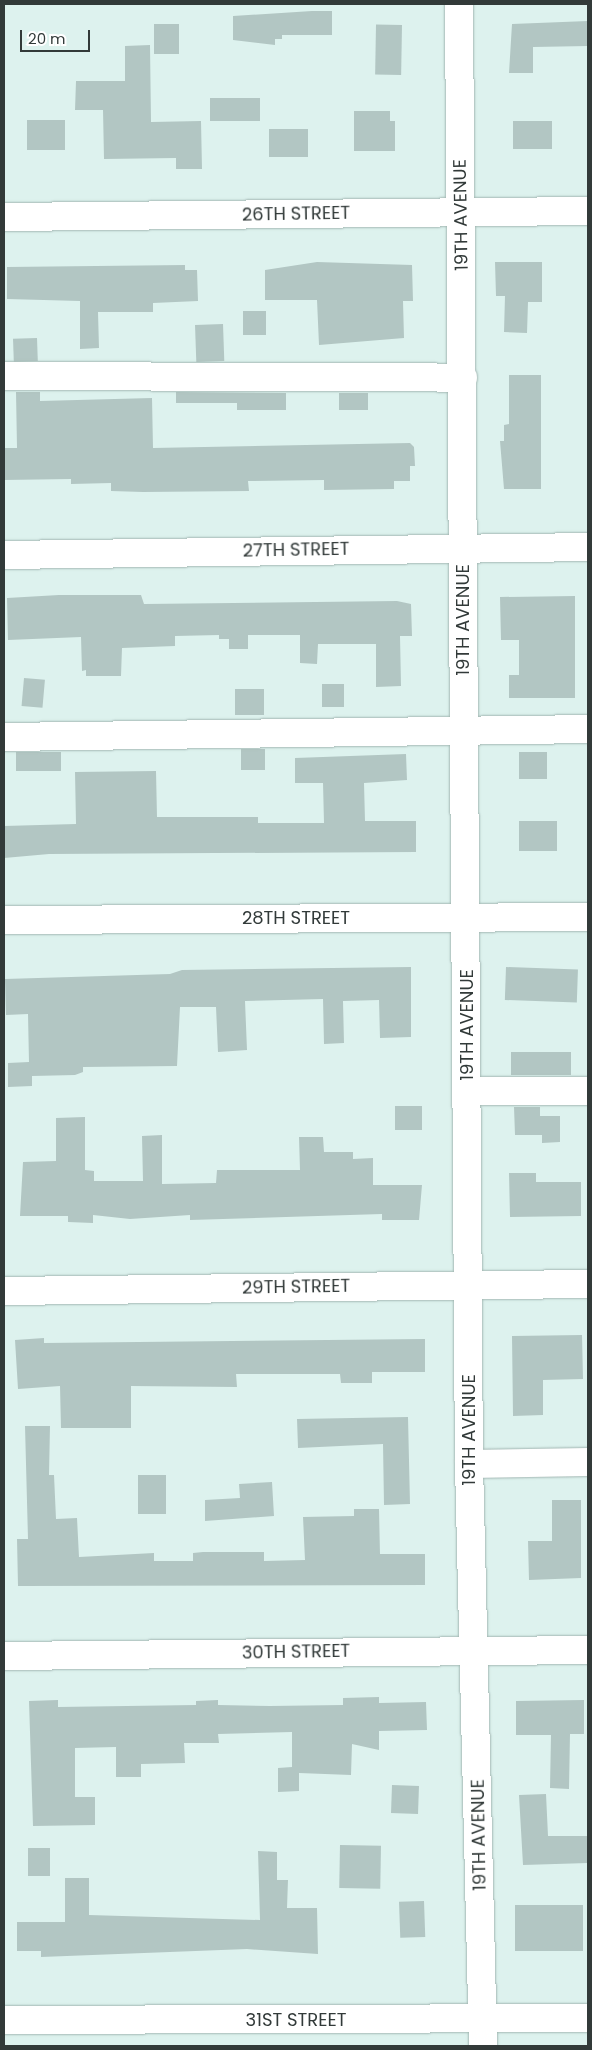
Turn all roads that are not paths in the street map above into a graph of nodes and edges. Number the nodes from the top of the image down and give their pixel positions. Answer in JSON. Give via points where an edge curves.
{"nodes":[{"id":1,"x":459,"y":4,"type":"edge"},
{"id":2,"x":588,"y":211,"type":"edge"},
{"id":3,"x":461,"y":212,"type":"junction"},
{"id":4,"x":4,"y":217,"type":"edge"},
{"id":5,"x":4,"y":376,"type":"edge"},
{"id":6,"x":463,"y":378,"type":"junction"},
{"id":7,"x":463,"y":547,"type":"junction"},
{"id":8,"x":588,"y":547,"type":"edge"},
{"id":9,"x":4,"y":555,"type":"edge"},
{"id":10,"x":588,"y":729,"type":"edge"},
{"id":11,"x":464,"y":731,"type":"junction"},
{"id":12,"x":4,"y":737,"type":"edge"},
{"id":13,"x":466,"y":917,"type":"junction"},
{"id":14,"x":588,"y":917,"type":"edge"},
{"id":15,"x":4,"y":920,"type":"edge"},
{"id":16,"x":467,"y":1091,"type":"junction"},
{"id":17,"x":588,"y":1091,"type":"edge"},
{"id":18,"x":588,"y":1284,"type":"edge"},
{"id":19,"x":469,"y":1285,"type":"junction"},
{"id":20,"x":4,"y":1291,"type":"edge"},
{"id":21,"x":588,"y":1462,"type":"edge"},
{"id":22,"x":469,"y":1464,"type":"junction"},
{"id":23,"x":475,"y":1650,"type":"junction"},
{"id":24,"x":588,"y":1650,"type":"edge"},
{"id":25,"x":4,"y":1656,"type":"edge"},
{"id":26,"x":588,"y":2018,"type":"edge"},
{"id":27,"x":4,"y":2020,"type":"edge"},
{"id":28,"x":483,"y":2033,"type":"edge"}],
"edges":[{"from":1,"to":3,"type":"street","name":"19TH AVENUE"},
{"from":2,"to":3,"type":"street","name":"26TH STREET"},
{"from":3,"to":4,"type":"street","name":"26TH STREET"},
{"from":3,"to":6,"type":"street","name":"19TH AVENUE"},
{"from":5,"to":6,"type":"street"},
{"from":6,"to":7,"type":"street","name":"19TH AVENUE"},
{"from":7,"to":8,"type":"street","name":"27TH STREET"},
{"from":7,"to":9,"type":"street","name":"27TH STREET"},
{"from":7,"to":11,"type":"street","name":"19TH AVENUE"},
{"from":10,"to":11,"type":"street"},
{"from":11,"to":12,"type":"street"},
{"from":11,"to":13,"type":"street","name":"19TH AVENUE"},
{"from":13,"to":14,"type":"street","name":"28TH STREET"},
{"from":13,"to":15,"type":"street","name":"28TH STREET"},
{"from":13,"to":16,"type":"street","name":"19TH AVENUE"},
{"from":16,"to":17,"type":"street"},
{"from":16,"to":19,"type":"street","name":"19TH AVENUE"},
{"from":18,"to":19,"type":"street","name":"29TH STREET"},
{"from":19,"to":20,"type":"street","name":"29TH STREET"},
{"from":19,"to":22,"type":"street","name":"19TH AVENUE"},
{"from":21,"to":22,"type":"street"},
{"from":22,"to":23,"type":"street","name":"19TH AVENUE"},
{"from":23,"to":24,"type":"street","name":"30TH STREET"},
{"from":23,"to":25,"type":"street","name":"30TH STREET"},
{"from":23,"to":28,"type":"street","name":"19TH AVENUE"},
{"from":26,"to":28,"type":"street","name":"31ST STREET"},
{"from":27,"to":28,"type":"street","name":"31ST STREET"}]}
